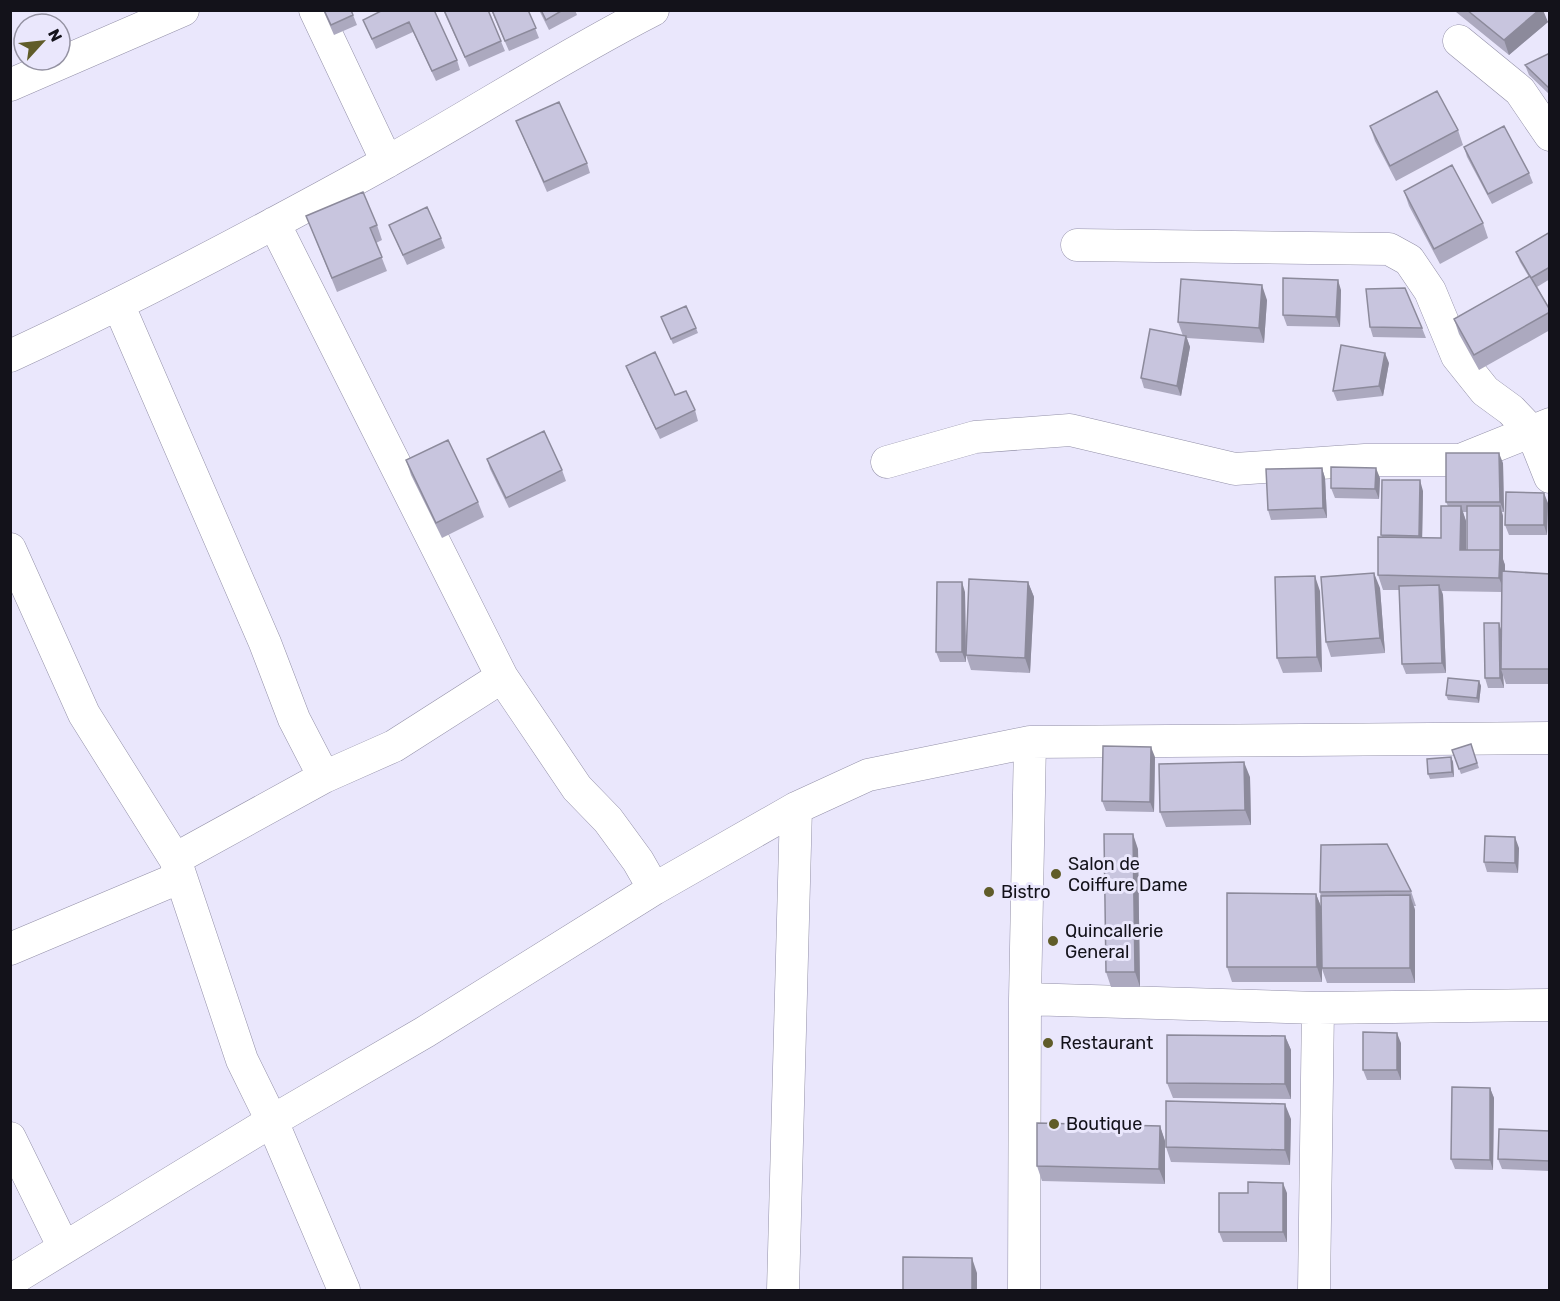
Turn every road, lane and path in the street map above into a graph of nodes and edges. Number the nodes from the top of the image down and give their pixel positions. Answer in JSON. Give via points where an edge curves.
{"nodes":[{"id":1,"x":183,"y":10,"type":"edge"},
{"id":2,"x":315,"y":10,"type":"edge"},
{"id":3,"x":653,"y":10,"type":"edge"},
{"id":4,"x":1459,"y":41,"type":"dead end"},
{"id":5,"x":10,"y":85,"type":"edge"},
{"id":6,"x":1550,"y":135,"type":"edge"},
{"id":7,"x":387,"y":162,"type":"junction"},
{"id":8,"x":274,"y":223,"type":"junction"},
{"id":9,"x":1077,"y":245,"type":"dead end"},
{"id":10,"x":119,"y":306,"type":"junction"},
{"id":11,"x":10,"y":356,"type":"edge"},
{"id":12,"x":1541,"y":428,"type":"edge"},
{"id":13,"x":887,"y":462,"type":"dead end"},
{"id":14,"x":1550,"y":477,"type":"edge"},
{"id":15,"x":10,"y":549,"type":"edge"},
{"id":16,"x":502,"y":677,"type":"junction"},
{"id":17,"x":1550,"y":738,"type":"edge"},
{"id":18,"x":1030,"y":742,"type":"junction"},
{"id":19,"x":324,"y":777,"type":"junction"},
{"id":20,"x":796,"y":808,"type":"junction"},
{"id":21,"x":178,"y":868,"type":"junction"},
{"id":22,"x":654,"y":889,"type":"junction"},
{"id":23,"x":10,"y":949,"type":"edge"},
{"id":24,"x":1025,"y":999,"type":"junction"},
{"id":25,"x":1550,"y":1005,"type":"edge"},
{"id":26,"x":1318,"y":1008,"type":"junction"},
{"id":27,"x":272,"y":1121,"type":"junction"},
{"id":28,"x":10,"y":1138,"type":"edge"},
{"id":29,"x":64,"y":1248,"type":"junction"},
{"id":30,"x":10,"y":1281,"type":"edge"},
{"id":31,"x":344,"y":1290,"type":"edge"},
{"id":32,"x":783,"y":1290,"type":"edge"},
{"id":33,"x":1024,"y":1290,"type":"edge"},
{"id":34,"x":1314,"y":1290,"type":"edge"}],
"edges":[{"from":1,"to":5,"type":"street"},
{"from":2,"to":7,"type":"street"},
{"from":3,"to":7,"type":"street","via":[[585,45]]},
{"from":4,"to":6,"type":"street","via":[[1520,91]]},
{"from":7,"to":8,"type":"street"},
{"from":8,"to":10,"type":"street"},
{"from":8,"to":16,"type":"street"},
{"from":9,"to":12,"type":"street","via":[[1389,249],[1409,260],[1430,291],[1457,356],[1485,391]]},
{"from":10,"to":11,"type":"street"},
{"from":10,"to":19,"type":"street","via":[[294,719]]},
{"from":12,"to":13,"type":"street","via":[[1460,460],[1365,460],[1235,470],[1070,430],[975,437]]},
{"from":12,"to":14,"type":"street"},
{"from":15,"to":21,"type":"street","via":[[84,714]]},
{"from":16,"to":19,"type":"street","via":[[394,746]]},
{"from":16,"to":22,"type":"street","via":[[577,788],[608,820]]},
{"from":17,"to":18,"type":"street"},
{"from":18,"to":20,"type":"street","via":[[868,775]]},
{"from":18,"to":24,"type":"street"},
{"from":19,"to":21,"type":"street"},
{"from":20,"to":22,"type":"street"},
{"from":20,"to":32,"type":"street"},
{"from":21,"to":23,"type":"street"},
{"from":21,"to":27,"type":"street","via":[[242,1060]]},
{"from":22,"to":27,"type":"street"},
{"from":24,"to":26,"type":"street"},
{"from":24,"to":33,"type":"street"},
{"from":25,"to":26,"type":"street"},
{"from":26,"to":34,"type":"street"},
{"from":27,"to":29,"type":"street"},
{"from":27,"to":31,"type":"street"},
{"from":28,"to":29,"type":"street"},
{"from":29,"to":30,"type":"street"}]}
